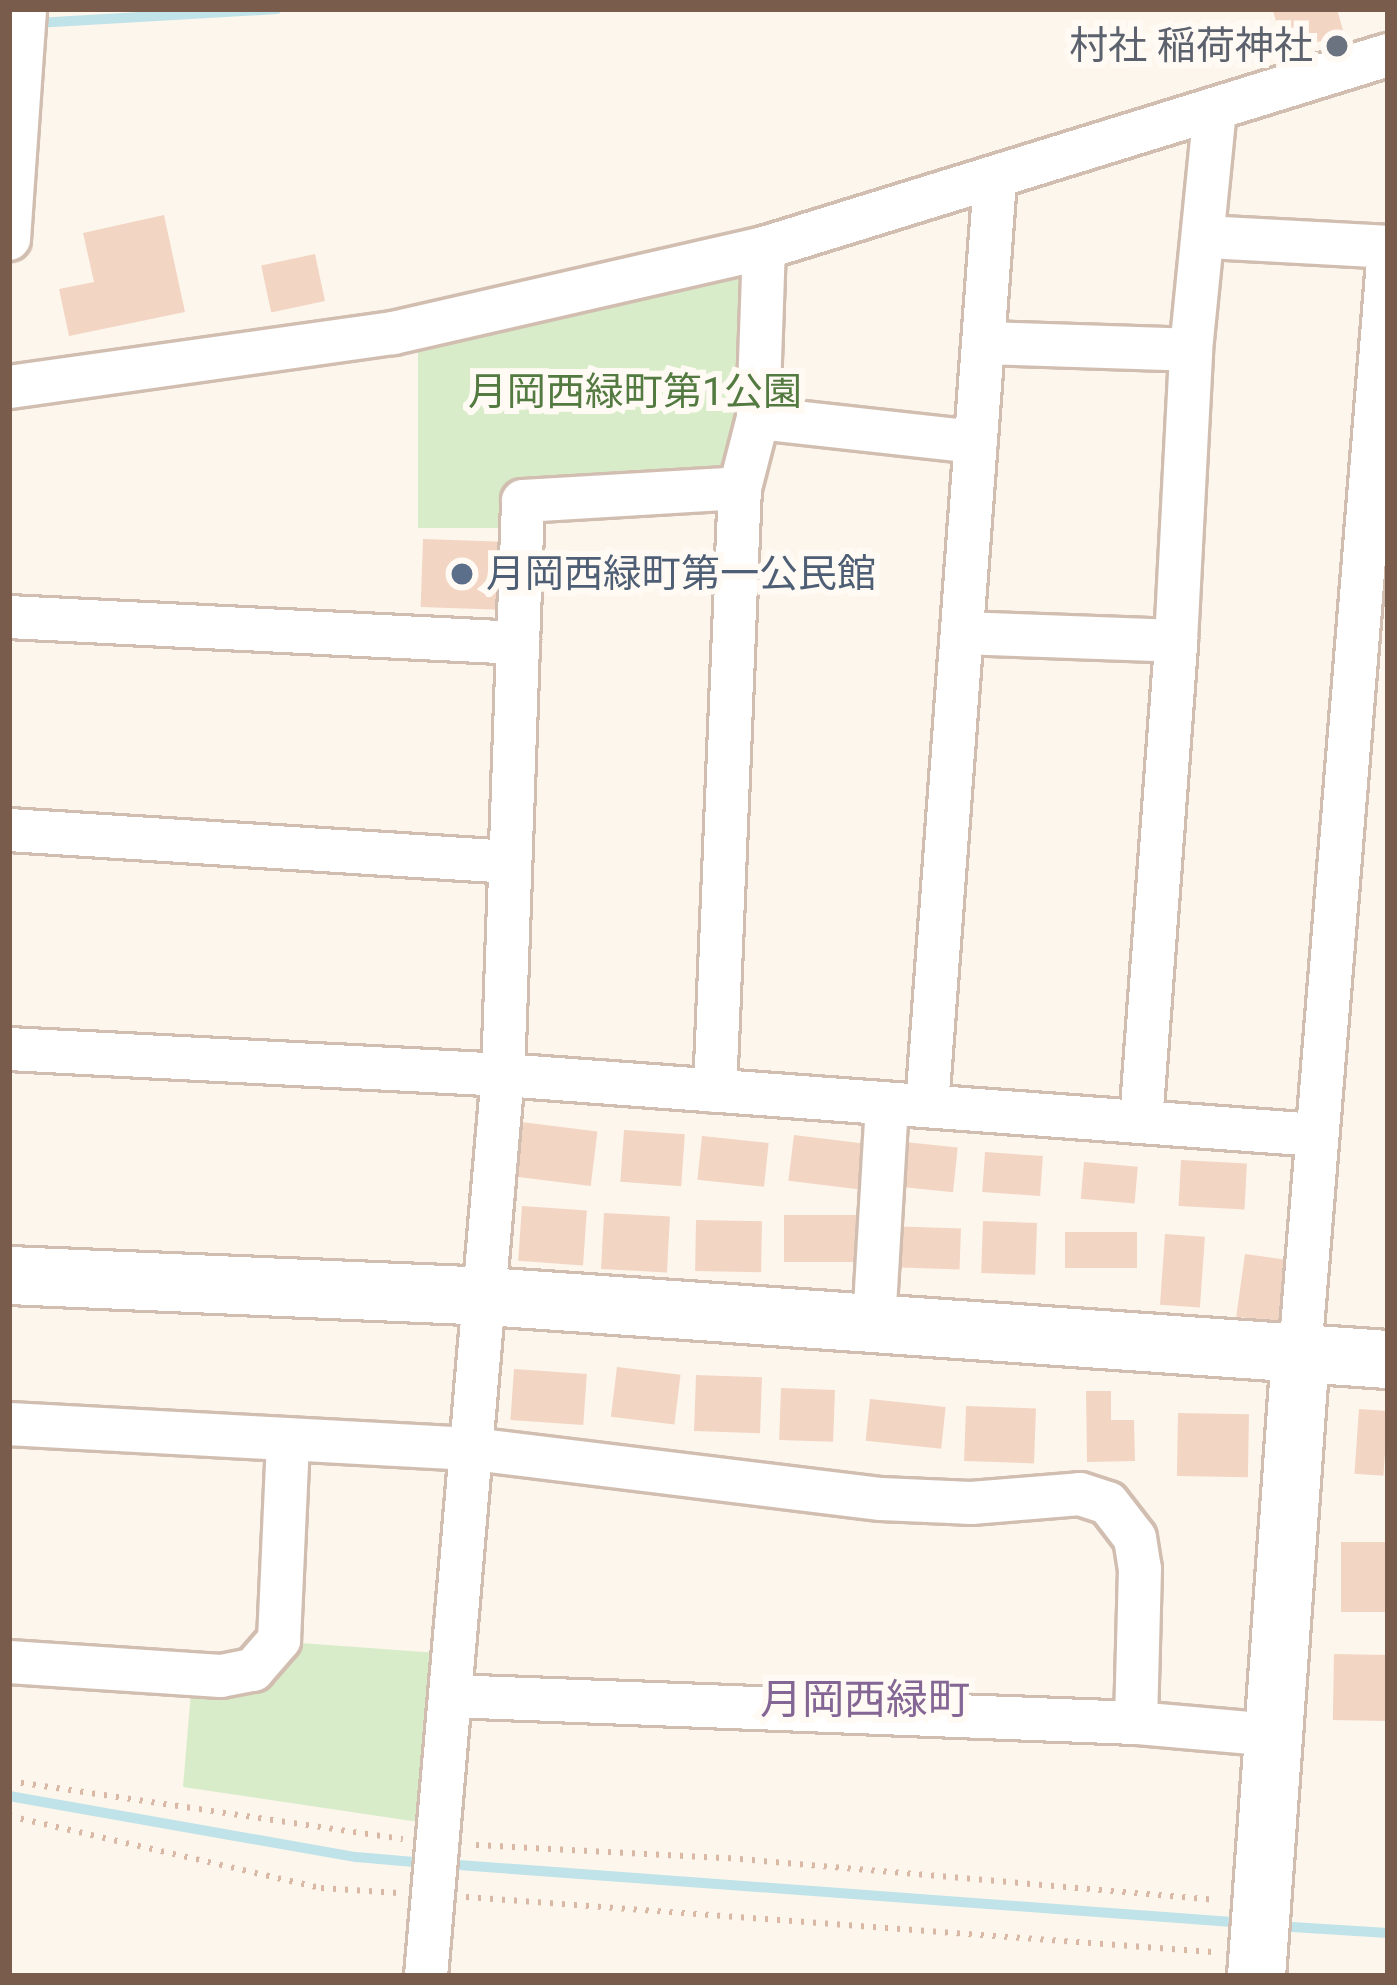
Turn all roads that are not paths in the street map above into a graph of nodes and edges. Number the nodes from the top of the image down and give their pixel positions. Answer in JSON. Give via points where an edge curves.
{"nodes":[{"id":1,"x":25,"y":9,"type":"edge"},
{"id":2,"x":1388,"y":56,"type":"edge"},
{"id":3,"x":1215,"y":110,"type":"junction"},
{"id":4,"x":995,"y":180,"type":"junction"},
{"id":5,"x":1206,"y":237,"type":"junction"},
{"id":6,"x":9,"y":239,"type":"edge"},
{"id":7,"x":1388,"y":247,"type":"edge"},
{"id":8,"x":764,"y":248,"type":"junction"},
{"id":9,"x":1388,"y":262,"type":"edge"},
{"id":10,"x":984,"y":343,"type":"junction"},
{"id":11,"x":1190,"y":350,"type":"junction"},
{"id":12,"x":9,"y":387,"type":"edge"},
{"id":13,"x":758,"y":418,"type":"junction"},
{"id":14,"x":976,"y":442,"type":"junction"},
{"id":15,"x":740,"y":488,"type":"junction"},
{"id":16,"x":9,"y":617,"type":"edge"},
{"id":17,"x":962,"y":632,"type":"junction"},
{"id":18,"x":1176,"y":641,"type":"junction"},
{"id":19,"x":518,"y":643,"type":"junction"},
{"id":20,"x":9,"y":830,"type":"edge"},
{"id":21,"x":510,"y":862,"type":"junction"},
{"id":22,"x":9,"y":1048,"type":"edge"},
{"id":23,"x":502,"y":1076,"type":"junction"},
{"id":24,"x":715,"y":1091,"type":"junction"},
{"id":25,"x":908,"y":1105,"type":"junction"},
{"id":26,"x":1141,"y":1122,"type":"junction"},
{"id":27,"x":1317,"y":1135,"type":"junction"},
{"id":28,"x":9,"y":1275,"type":"edge"},
{"id":29,"x":486,"y":1296,"type":"junction"},
{"id":30,"x":874,"y":1323,"type":"junction"},
{"id":31,"x":1300,"y":1353,"type":"junction"},
{"id":32,"x":1388,"y":1359,"type":"edge"},
{"id":33,"x":9,"y":1424,"type":"edge"},
{"id":34,"x":287,"y":1439,"type":"junction"},
{"id":35,"x":472,"y":1449,"type":"junction"},
{"id":36,"x":9,"y":1662,"type":"edge"},
{"id":37,"x":451,"y":1696,"type":"junction"},
{"id":38,"x":1136,"y":1723,"type":"junction"},
{"id":39,"x":1273,"y":1735,"type":"junction"},
{"id":40,"x":1258,"y":1945,"type":"edge"},
{"id":41,"x":426,"y":1976,"type":"edge"}],
"edges":[{"from":1,"to":6,"type":"street"},
{"from":2,"to":3,"type":"street"},
{"from":3,"to":4,"type":"street"},
{"from":3,"to":5,"type":"street"},
{"from":4,"to":8,"type":"street"},
{"from":4,"to":10,"type":"street"},
{"from":5,"to":7,"type":"street"},
{"from":5,"to":11,"type":"street"},
{"from":8,"to":12,"type":"street","via":[[392,333]]},
{"from":8,"to":13,"type":"street"},
{"from":9,"to":27,"type":"street"},
{"from":10,"to":11,"type":"street"},
{"from":10,"to":14,"type":"street"},
{"from":11,"to":18,"type":"street"},
{"from":13,"to":14,"type":"street"},
{"from":13,"to":15,"type":"street"},
{"from":14,"to":17,"type":"street"},
{"from":15,"to":19,"type":"street","via":[[524,501]]},
{"from":15,"to":24,"type":"street"},
{"from":16,"to":19,"type":"street"},
{"from":17,"to":18,"type":"street"},
{"from":17,"to":25,"type":"street"},
{"from":18,"to":26,"type":"street"},
{"from":19,"to":21,"type":"street"},
{"from":20,"to":21,"type":"street"},
{"from":21,"to":23,"type":"street"},
{"from":22,"to":23,"type":"street"},
{"from":23,"to":24,"type":"street"},
{"from":23,"to":29,"type":"street"},
{"from":24,"to":25,"type":"street"},
{"from":25,"to":26,"type":"street"},
{"from":25,"to":30,"type":"street"},
{"from":26,"to":27,"type":"street"},
{"from":27,"to":31,"type":"street"},
{"from":28,"to":29,"type":"street"},
{"from":29,"to":30,"type":"street"},
{"from":29,"to":35,"type":"street"},
{"from":30,"to":31,"type":"street"},
{"from":31,"to":32,"type":"street"},
{"from":31,"to":39,"type":"street"},
{"from":33,"to":34,"type":"street"},
{"from":34,"to":35,"type":"street"},
{"from":34,"to":36,"type":"street","via":[[278,1640],[253,1670],[221,1676]]},
{"from":35,"to":37,"type":"street"},
{"from":35,"to":38,"type":"street","via":[[881,1499],[971,1503],[1080,1494],[1108,1503],[1135,1538],[1140,1569]]},
{"from":37,"to":38,"type":"street"},
{"from":37,"to":41,"type":"street"},
{"from":38,"to":39,"type":"street"},
{"from":39,"to":40,"type":"street"}]}
